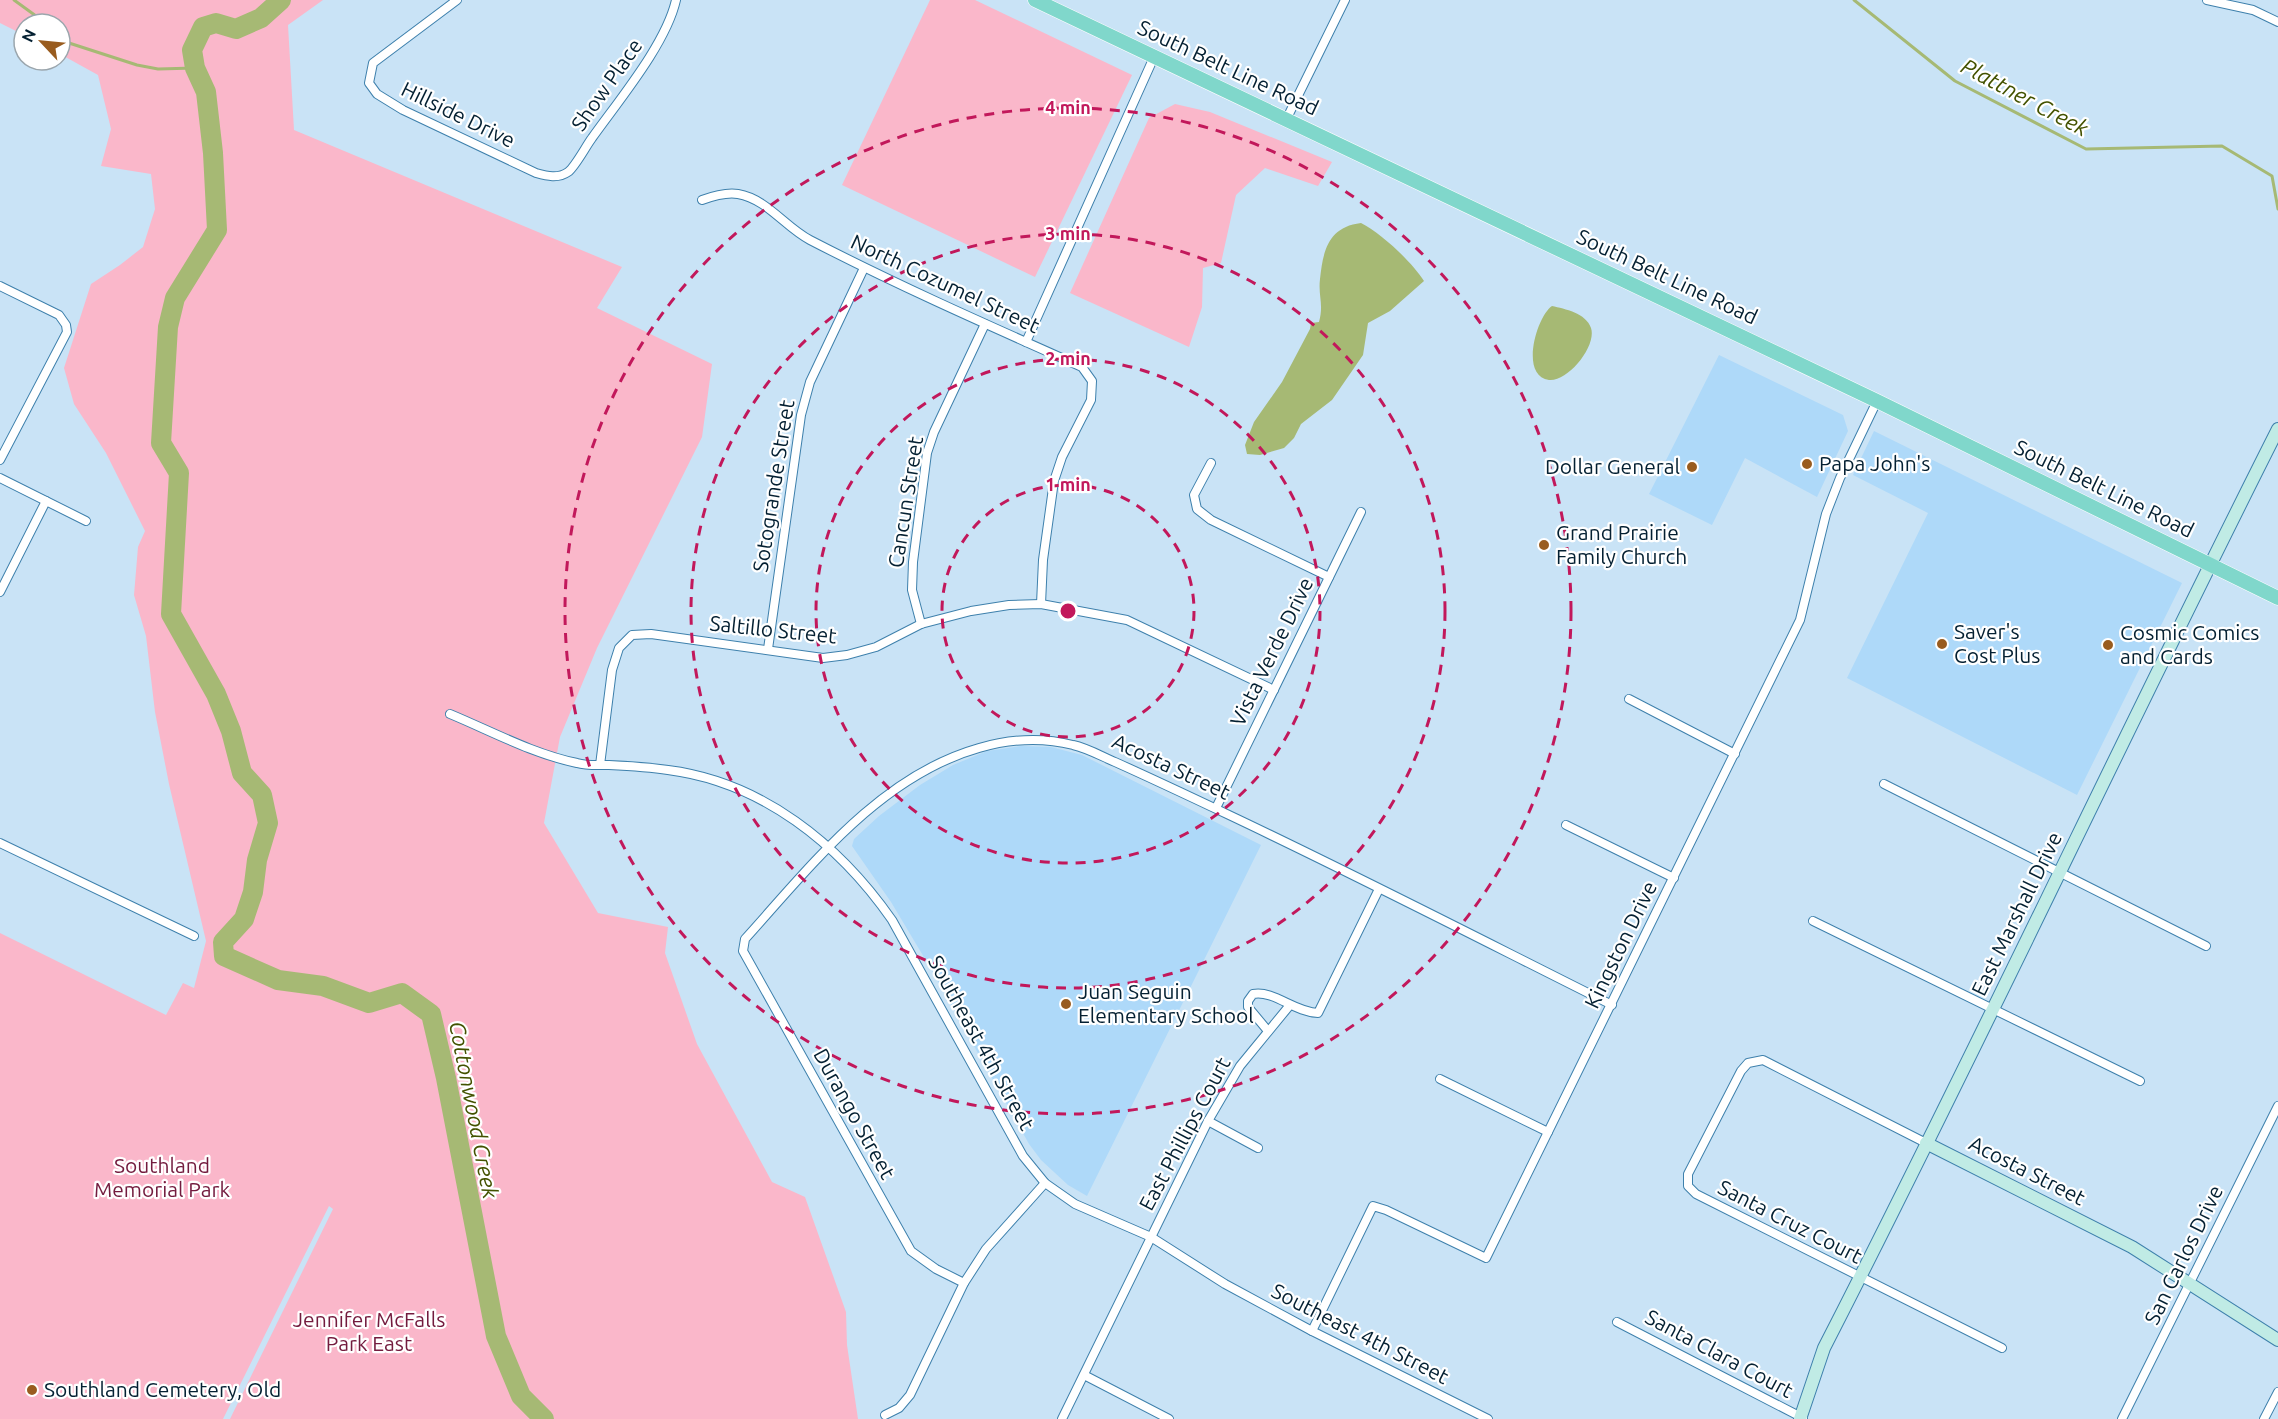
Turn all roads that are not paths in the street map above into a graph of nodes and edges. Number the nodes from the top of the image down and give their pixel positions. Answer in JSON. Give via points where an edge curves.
{"nodes":[{"id":1,"x":457,"y":0,"type":"edge"},
{"id":2,"x":676,"y":0,"type":"edge"},
{"id":3,"x":1035,"y":0,"type":"edge"},
{"id":4,"x":1345,"y":0,"type":"edge"},
{"id":5,"x":2207,"y":0,"type":"edge"},
{"id":6,"x":1056,"y":4,"type":"edge"},
{"id":7,"x":2278,"y":22,"type":"edge"},
{"id":8,"x":1154,"y":57,"type":"junction"},
{"id":9,"x":1287,"y":118,"type":"junction"},
{"id":10,"x":552,"y":177,"type":"joint"},
{"id":11,"x":702,"y":200,"type":"dead end"},
{"id":12,"x":864,"y":268,"type":"junction"},
{"id":13,"x":0,"y":286,"type":"edge"},
{"id":14,"x":985,"y":324,"type":"junction"},
{"id":15,"x":1026,"y":342,"type":"junction"},
{"id":16,"x":1877,"y":400,"type":"junction"},
{"id":17,"x":2278,"y":429,"type":"edge"},
{"id":18,"x":0,"y":460,"type":"edge"},
{"id":19,"x":1211,"y":463,"type":"dead end"},
{"id":20,"x":0,"y":477,"type":"edge"},
{"id":21,"x":46,"y":501,"type":"junction"},
{"id":22,"x":1361,"y":512,"type":"dead end"},
{"id":23,"x":86,"y":521,"type":"dead end"},
{"id":24,"x":2209,"y":565,"type":"junction"},
{"id":25,"x":1329,"y":577,"type":"junction"},
{"id":26,"x":0,"y":592,"type":"edge"},
{"id":27,"x":2278,"y":598,"type":"edge"},
{"id":28,"x":1041,"y":604,"type":"junction"},
{"id":29,"x":921,"y":624,"type":"junction"},
{"id":30,"x":768,"y":649,"type":"junction"},
{"id":31,"x":1274,"y":690,"type":"junction"},
{"id":32,"x":1629,"y":699,"type":"dead end"},
{"id":33,"x":450,"y":714,"type":"dead end"},
{"id":34,"x":1735,"y":754,"type":"junction"},
{"id":35,"x":600,"y":765,"type":"junction"},
{"id":36,"x":1884,"y":784,"type":"dead end"},
{"id":37,"x":1216,"y":808,"type":"junction"},
{"id":38,"x":1566,"y":825,"type":"dead end"},
{"id":39,"x":0,"y":843,"type":"edge"},
{"id":40,"x":829,"y":846,"type":"junction"},
{"id":41,"x":2060,"y":874,"type":"junction"},
{"id":42,"x":1674,"y":878,"type":"junction"},
{"id":43,"x":1379,"y":889,"type":"junction"},
{"id":44,"x":1813,"y":921,"type":"dead end"},
{"id":45,"x":194,"y":936,"type":"dead end"},
{"id":46,"x":745,"y":939,"type":"joint"},
{"id":47,"x":2206,"y":946,"type":"dead end"},
{"id":48,"x":1290,"y":1005,"type":"junction"},
{"id":49,"x":1612,"y":1005,"type":"junction"},
{"id":50,"x":1991,"y":1010,"type":"junction"},
{"id":51,"x":1268,"y":1031,"type":"junction"},
{"id":52,"x":1748,"y":1063,"type":"joint"},
{"id":53,"x":1440,"y":1078,"type":"dead end"},
{"id":54,"x":2140,"y":1081,"type":"dead end"},
{"id":55,"x":2278,"y":1106,"type":"edge"},
{"id":56,"x":1208,"y":1121,"type":"junction"},
{"id":57,"x":1548,"y":1132,"type":"junction"},
{"id":58,"x":1926,"y":1143,"type":"junction"},
{"id":59,"x":1258,"y":1148,"type":"dead end"},
{"id":60,"x":1045,"y":1183,"type":"junction"},
{"id":61,"x":1151,"y":1237,"type":"junction"},
{"id":62,"x":1861,"y":1278,"type":"junction"},
{"id":63,"x":2190,"y":1282,"type":"junction"},
{"id":64,"x":964,"y":1283,"type":"junction"},
{"id":65,"x":1617,"y":1322,"type":"dead end"},
{"id":66,"x":1312,"y":1331,"type":"junction"},
{"id":67,"x":2278,"y":1340,"type":"edge"},
{"id":68,"x":2002,"y":1348,"type":"dead end"},
{"id":69,"x":1084,"y":1375,"type":"junction"},
{"id":70,"x":2278,"y":1392,"type":"edge"},
{"id":71,"x":885,"y":1415,"type":"dead end"},
{"id":72,"x":1802,"y":1418,"type":"edge"},
{"id":73,"x":1062,"y":1419,"type":"edge"},
{"id":74,"x":1169,"y":1419,"type":"edge"},
{"id":75,"x":1488,"y":1419,"type":"edge"},
{"id":76,"x":2122,"y":1419,"type":"edge"},
{"id":77,"x":2264,"y":1419,"type":"edge"}],
"edges":[{"from":1,"to":10,"type":"street","name":"Hillside Drive","via":[[373,63],[369,83],[377,94],[403,110]]},
{"from":2,"to":10,"type":"street","name":"Show Place","via":[[663,34],[620,98],[568,172]]},
{"from":3,"to":6,"type":"main road","name":"South Belt Line Road"},
{"from":4,"to":9,"type":"street"},
{"from":5,"to":7,"type":"street","via":[[2253,10]]},
{"from":6,"to":8,"type":"main road","name":"South Belt Line Road"},
{"from":8,"to":9,"type":"main road","name":"South Belt Line Road"},
{"from":8,"to":15,"type":"street"},
{"from":9,"to":16,"type":"main road","name":"South Belt Line Road"},
{"from":11,"to":12,"type":"street","name":"North Cozumel Street","via":[[738,194],[767,206],[803,236]]},
{"from":12,"to":14,"type":"street","name":"North Cozumel Street"},
{"from":12,"to":30,"type":"street","name":"Sotogrande Street","via":[[810,382],[801,415]]},
{"from":13,"to":18,"type":"street","via":[[59,315],[67,332]]},
{"from":14,"to":15,"type":"street","name":"North Cozumel Street"},
{"from":14,"to":29,"type":"street","name":"Cancun Street","via":[[927,453],[912,590]]},
{"from":15,"to":28,"type":"street","name":"North Cozumel Street","via":[[1082,367],[1092,381],[1091,400],[1054,482],[1042,560]]},
{"from":16,"to":24,"type":"main road","name":"South Belt Line Road"},
{"from":16,"to":34,"type":"street","name":"Kingston Drive","via":[[1826,514],[1800,620]]},
{"from":17,"to":24,"type":"main road","name":"East Marshall Drive"},
{"from":19,"to":25,"type":"street","via":[[1194,495],[1197,509],[1210,520]]},
{"from":20,"to":21,"type":"street"},
{"from":21,"to":23,"type":"street"},
{"from":21,"to":26,"type":"street"},
{"from":22,"to":25,"type":"street","name":"Vista Verde Drive"},
{"from":24,"to":27,"type":"main road","name":"South Belt Line Road"},
{"from":24,"to":41,"type":"main road","name":"East Marshall Drive"},
{"from":25,"to":31,"type":"street","name":"Vista Verde Drive"},
{"from":28,"to":29,"type":"street","name":"Saltillo Street","via":[[971,611]]},
{"from":28,"to":31,"type":"street","name":"Saltillo Street","via":[[1127,620]]},
{"from":29,"to":30,"type":"street","name":"Saltillo Street","via":[[847,655],[823,658]]},
{"from":30,"to":35,"type":"street","name":"Saltillo Street","via":[[632,635],[619,648],[612,670]]},
{"from":31,"to":37,"type":"street","name":"Vista Verde Drive"},
{"from":32,"to":34,"type":"street"},
{"from":33,"to":35,"type":"street","name":"Southeast 4th Street","via":[[547,755]]},
{"from":34,"to":42,"type":"street","name":"Kingston Drive"},
{"from":35,"to":40,"type":"street","name":"Southeast 4th Street","via":[[670,770],[715,780],[755,796]]},
{"from":36,"to":41,"type":"street"},
{"from":37,"to":40,"type":"street","name":"Acosta Street","via":[[1074,745],[1028,738],[980,747],[938,762],[860,817]]},
{"from":37,"to":43,"type":"street","name":"Acosta Street"},
{"from":38,"to":42,"type":"street"},
{"from":39,"to":45,"type":"street"},
{"from":40,"to":46,"type":"street","name":"Acosta Street"},
{"from":40,"to":60,"type":"street","name":"Southeast 4th Street","via":[[870,888],[892,920],[1023,1156]]},
{"from":41,"to":47,"type":"street"},
{"from":41,"to":50,"type":"main road","name":"East Marshall Drive"},
{"from":42,"to":49,"type":"street","name":"Kingston Drive"},
{"from":43,"to":48,"type":"street","via":[[1318,1013],[1305,1013]]},
{"from":43,"to":49,"type":"street","name":"Acosta Street"},
{"from":44,"to":50,"type":"street"},
{"from":46,"to":64,"type":"street","name":"Durango Street","via":[[742,951],[911,1251]]},
{"from":48,"to":51,"type":"street","name":"East Phillips Court"},
{"from":48,"to":51,"type":"street","via":[[1265,993],[1250,997],[1248,1007]]},
{"from":49,"to":57,"type":"street","name":"Kingston Drive"},
{"from":50,"to":54,"type":"street"},
{"from":50,"to":58,"type":"main road","name":"East Marshall Drive"},
{"from":51,"to":56,"type":"street","name":"East Phillips Court","via":[[1240,1066]]},
{"from":52,"to":58,"type":"street","name":"Acosta Street","via":[[1762,1060]]},
{"from":52,"to":62,"type":"street","name":"Santa Cruz Court","via":[[1688,1174],[1688,1186],[1696,1194]]},
{"from":53,"to":57,"type":"street"},
{"from":55,"to":63,"type":"street","name":"San Carlos Drive"},
{"from":56,"to":59,"type":"street"},
{"from":56,"to":61,"type":"street","name":"East Phillips Court"},
{"from":57,"to":66,"type":"street","name":"Kingston Drive","via":[[1486,1258],[1373,1206]]},
{"from":58,"to":62,"type":"main road","name":"East Marshall Drive"},
{"from":58,"to":63,"type":"main road","name":"Acosta Street","via":[[2132,1247]]},
{"from":60,"to":61,"type":"street","name":"Southeast 4th Street","via":[[1075,1204]]},
{"from":60,"to":64,"type":"street","via":[[986,1249]]},
{"from":61,"to":66,"type":"street","name":"Southeast 4th Street","via":[[1224,1284]]},
{"from":61,"to":69,"type":"street","name":"East Phillips Court"},
{"from":62,"to":68,"type":"street","name":"Santa Cruz Court"},
{"from":62,"to":72,"type":"main road","name":"East Marshall Drive","via":[[1824,1348]]},
{"from":63,"to":67,"type":"main road","name":"Acosta Street"},
{"from":63,"to":76,"type":"street","name":"San Carlos Drive"},
{"from":64,"to":71,"type":"street","via":[[910,1395],[899,1408]]},
{"from":65,"to":72,"type":"street","name":"Santa Clara Court"},
{"from":66,"to":75,"type":"street","name":"Southeast 4th Street"},
{"from":69,"to":73,"type":"street","name":"East Phillips Court"},
{"from":69,"to":74,"type":"street"},
{"from":70,"to":77,"type":"street"}]}
